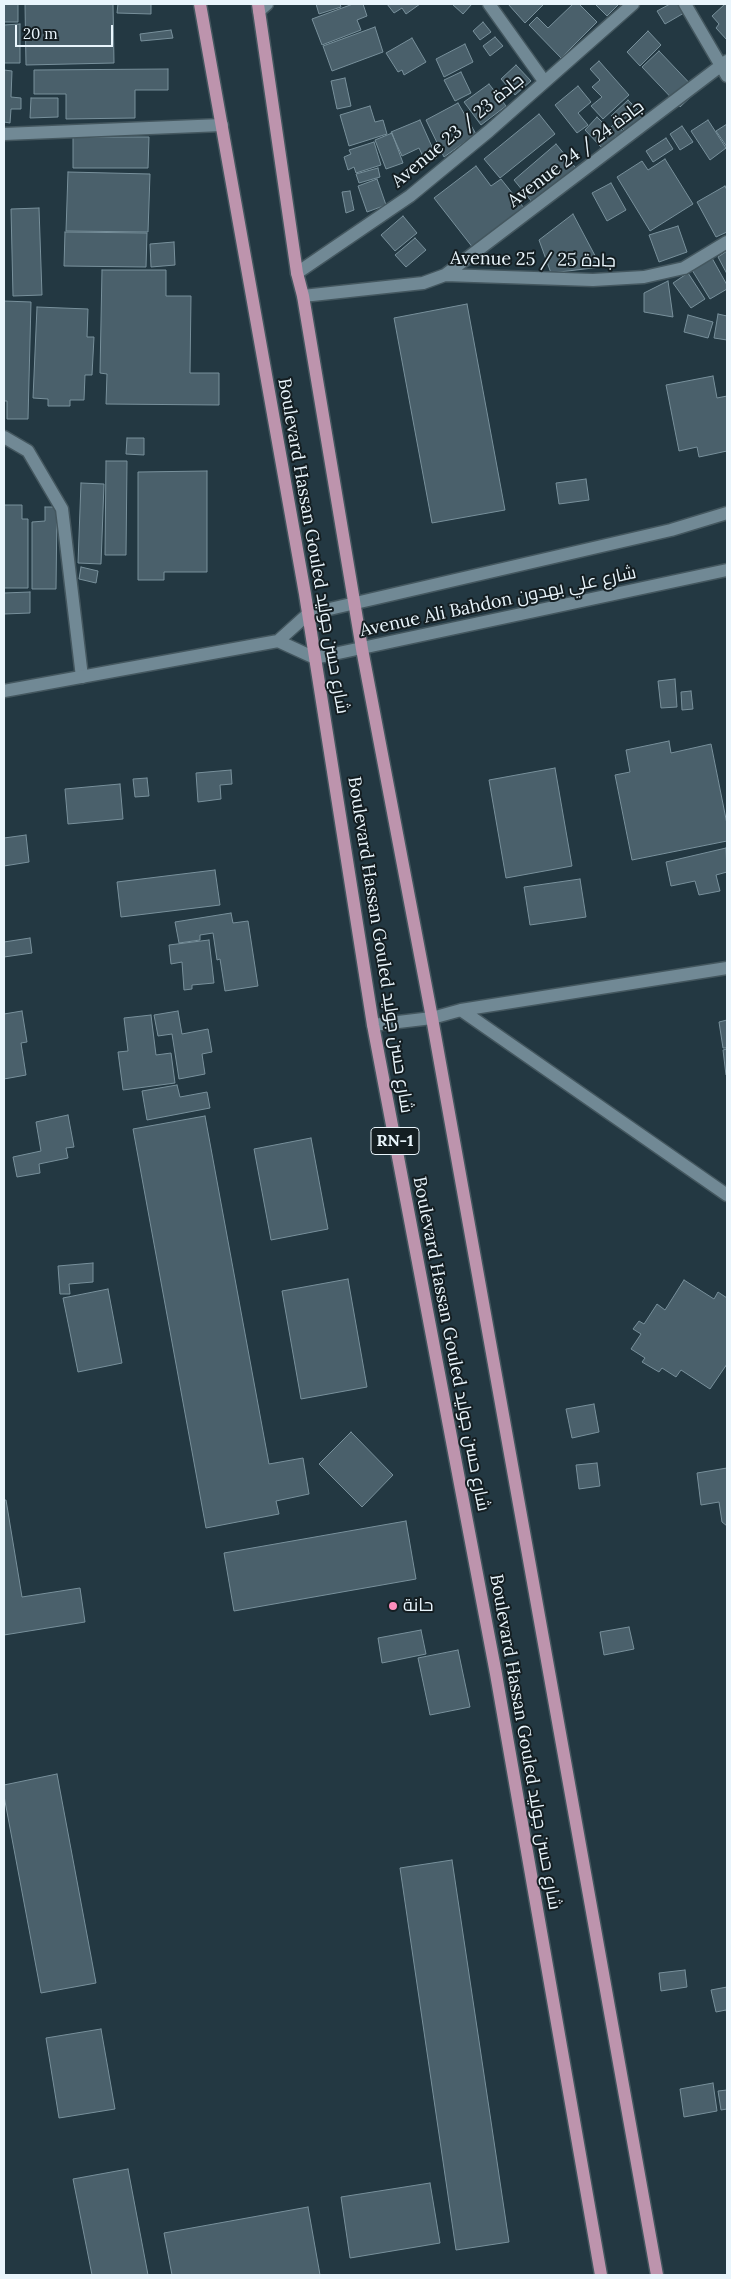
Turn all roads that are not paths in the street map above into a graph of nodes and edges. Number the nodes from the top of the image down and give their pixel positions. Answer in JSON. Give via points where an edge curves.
{"nodes":[{"id":1,"x":200,"y":4,"type":"edge"},
{"id":2,"x":490,"y":4,"type":"edge"},
{"id":3,"x":633,"y":4,"type":"edge"},
{"id":4,"x":685,"y":4,"type":"edge"},
{"id":5,"x":262,"y":6,"type":"edge"},
{"id":6,"x":725,"y":68,"type":"edge"},
{"id":7,"x":544,"y":81,"type":"junction"},
{"id":8,"x":222,"y":125,"type":"junction"},
{"id":9,"x":4,"y":134,"type":"edge"},
{"id":10,"x":727,"y":242,"type":"edge"},
{"id":11,"x":296,"y":273,"type":"junction"},
{"id":12,"x":445,"y":275,"type":"junction"},
{"id":13,"x":303,"y":296,"type":"junction"},
{"id":14,"x":4,"y":437,"type":"edge"},
{"id":15,"x":727,"y":513,"type":"edge"},
{"id":16,"x":727,"y":570,"type":"edge"},
{"id":17,"x":354,"y":605,"type":"junction"},
{"id":18,"x":308,"y":614,"type":"junction"},
{"id":19,"x":278,"y":641,"type":"junction"},
{"id":20,"x":362,"y":649,"type":"junction"},
{"id":21,"x":315,"y":658,"type":"junction"},
{"id":22,"x":82,"y":677,"type":"junction"},
{"id":23,"x":4,"y":690,"type":"edge"},
{"id":24,"x":727,"y":968,"type":"edge"},
{"id":25,"x":461,"y":1010,"type":"junction"},
{"id":26,"x":432,"y":1018,"type":"junction"},
{"id":27,"x":373,"y":1024,"type":"junction"},
{"id":28,"x":727,"y":1195,"type":"edge"},
{"id":29,"x":602,"y":2275,"type":"edge"},
{"id":30,"x":657,"y":2275,"type":"edge"}],
"edges":[{"from":1,"to":8,"type":"main road","name":"Boulevard Hassan Gouled شارع حسن جوليد","number":"RN-1"},
{"from":2,"to":7,"type":"street"},
{"from":3,"to":7,"type":"street","name":"Avenue 23 / جادة 23"},
{"from":4,"to":6,"type":"street"},
{"from":5,"to":11,"type":"main road","name":"Boulevard Hassan Gouled شارع حسن جوليد"},
{"from":6,"to":12,"type":"street","name":"Avenue 24 / جادة 24"},
{"from":7,"to":11,"type":"street","name":"Avenue 23 / جادة 23","via":[[410,196]]},
{"from":8,"to":9,"type":"street"},
{"from":8,"to":18,"type":"main road","name":"Boulevard Hassan Gouled شارع حسن جوليد","number":"RN-1"},
{"from":10,"to":12,"type":"street","name":"Avenue 25 / جادة 25","via":[[684,268],[644,277],[593,280]]},
{"from":11,"to":13,"type":"main road","name":"Boulevard Hassan Gouled شارع حسن جوليد"},
{"from":12,"to":13,"type":"street","name":"Avenue 25 / جادة 25","via":[[423,283]]},
{"from":13,"to":17,"type":"main road","name":"Boulevard Hassan Gouled شارع حسن جوليد"},
{"from":14,"to":22,"type":"street","via":[[28,451],[62,509]]},
{"from":15,"to":17,"type":"street","name":"Avenue Ali Bahdon شارع علي بهدون","via":[[671,530]]},
{"from":16,"to":20,"type":"street","name":"Avenue Ali Bahdon شارع علي بهدون"},
{"from":17,"to":18,"type":"street","name":"Avenue Ali Bahdon شارع علي بهدون"},
{"from":17,"to":20,"type":"main road","name":"Boulevard Hassan Gouled شارع حسن جوليد"},
{"from":18,"to":19,"type":"street"},
{"from":18,"to":21,"type":"main road","name":"Boulevard Hassan Gouled شارع حسن جوليد","number":"RN-1"},
{"from":19,"to":21,"type":"street"},
{"from":19,"to":22,"type":"street"},
{"from":20,"to":21,"type":"street","name":"Avenue Ali Bahdon شارع علي بهدون"},
{"from":20,"to":26,"type":"main road","name":"Boulevard Hassan Gouled شارع حسن جوليد"},
{"from":21,"to":27,"type":"main road","name":"Boulevard Hassan Gouled شارع حسن جوليد","number":"RN-1"},
{"from":22,"to":23,"type":"street"},
{"from":24,"to":25,"type":"street"},
{"from":25,"to":26,"type":"street"},
{"from":25,"to":28,"type":"street"},
{"from":26,"to":27,"type":"street"},
{"from":26,"to":30,"type":"main road","name":"Boulevard Hassan Gouled شارع حسن جوليد"},
{"from":27,"to":29,"type":"main road","name":"Boulevard Hassan Gouled شارع حسن جوليد","number":"RN-1","via":[[496,1674]]}]}
